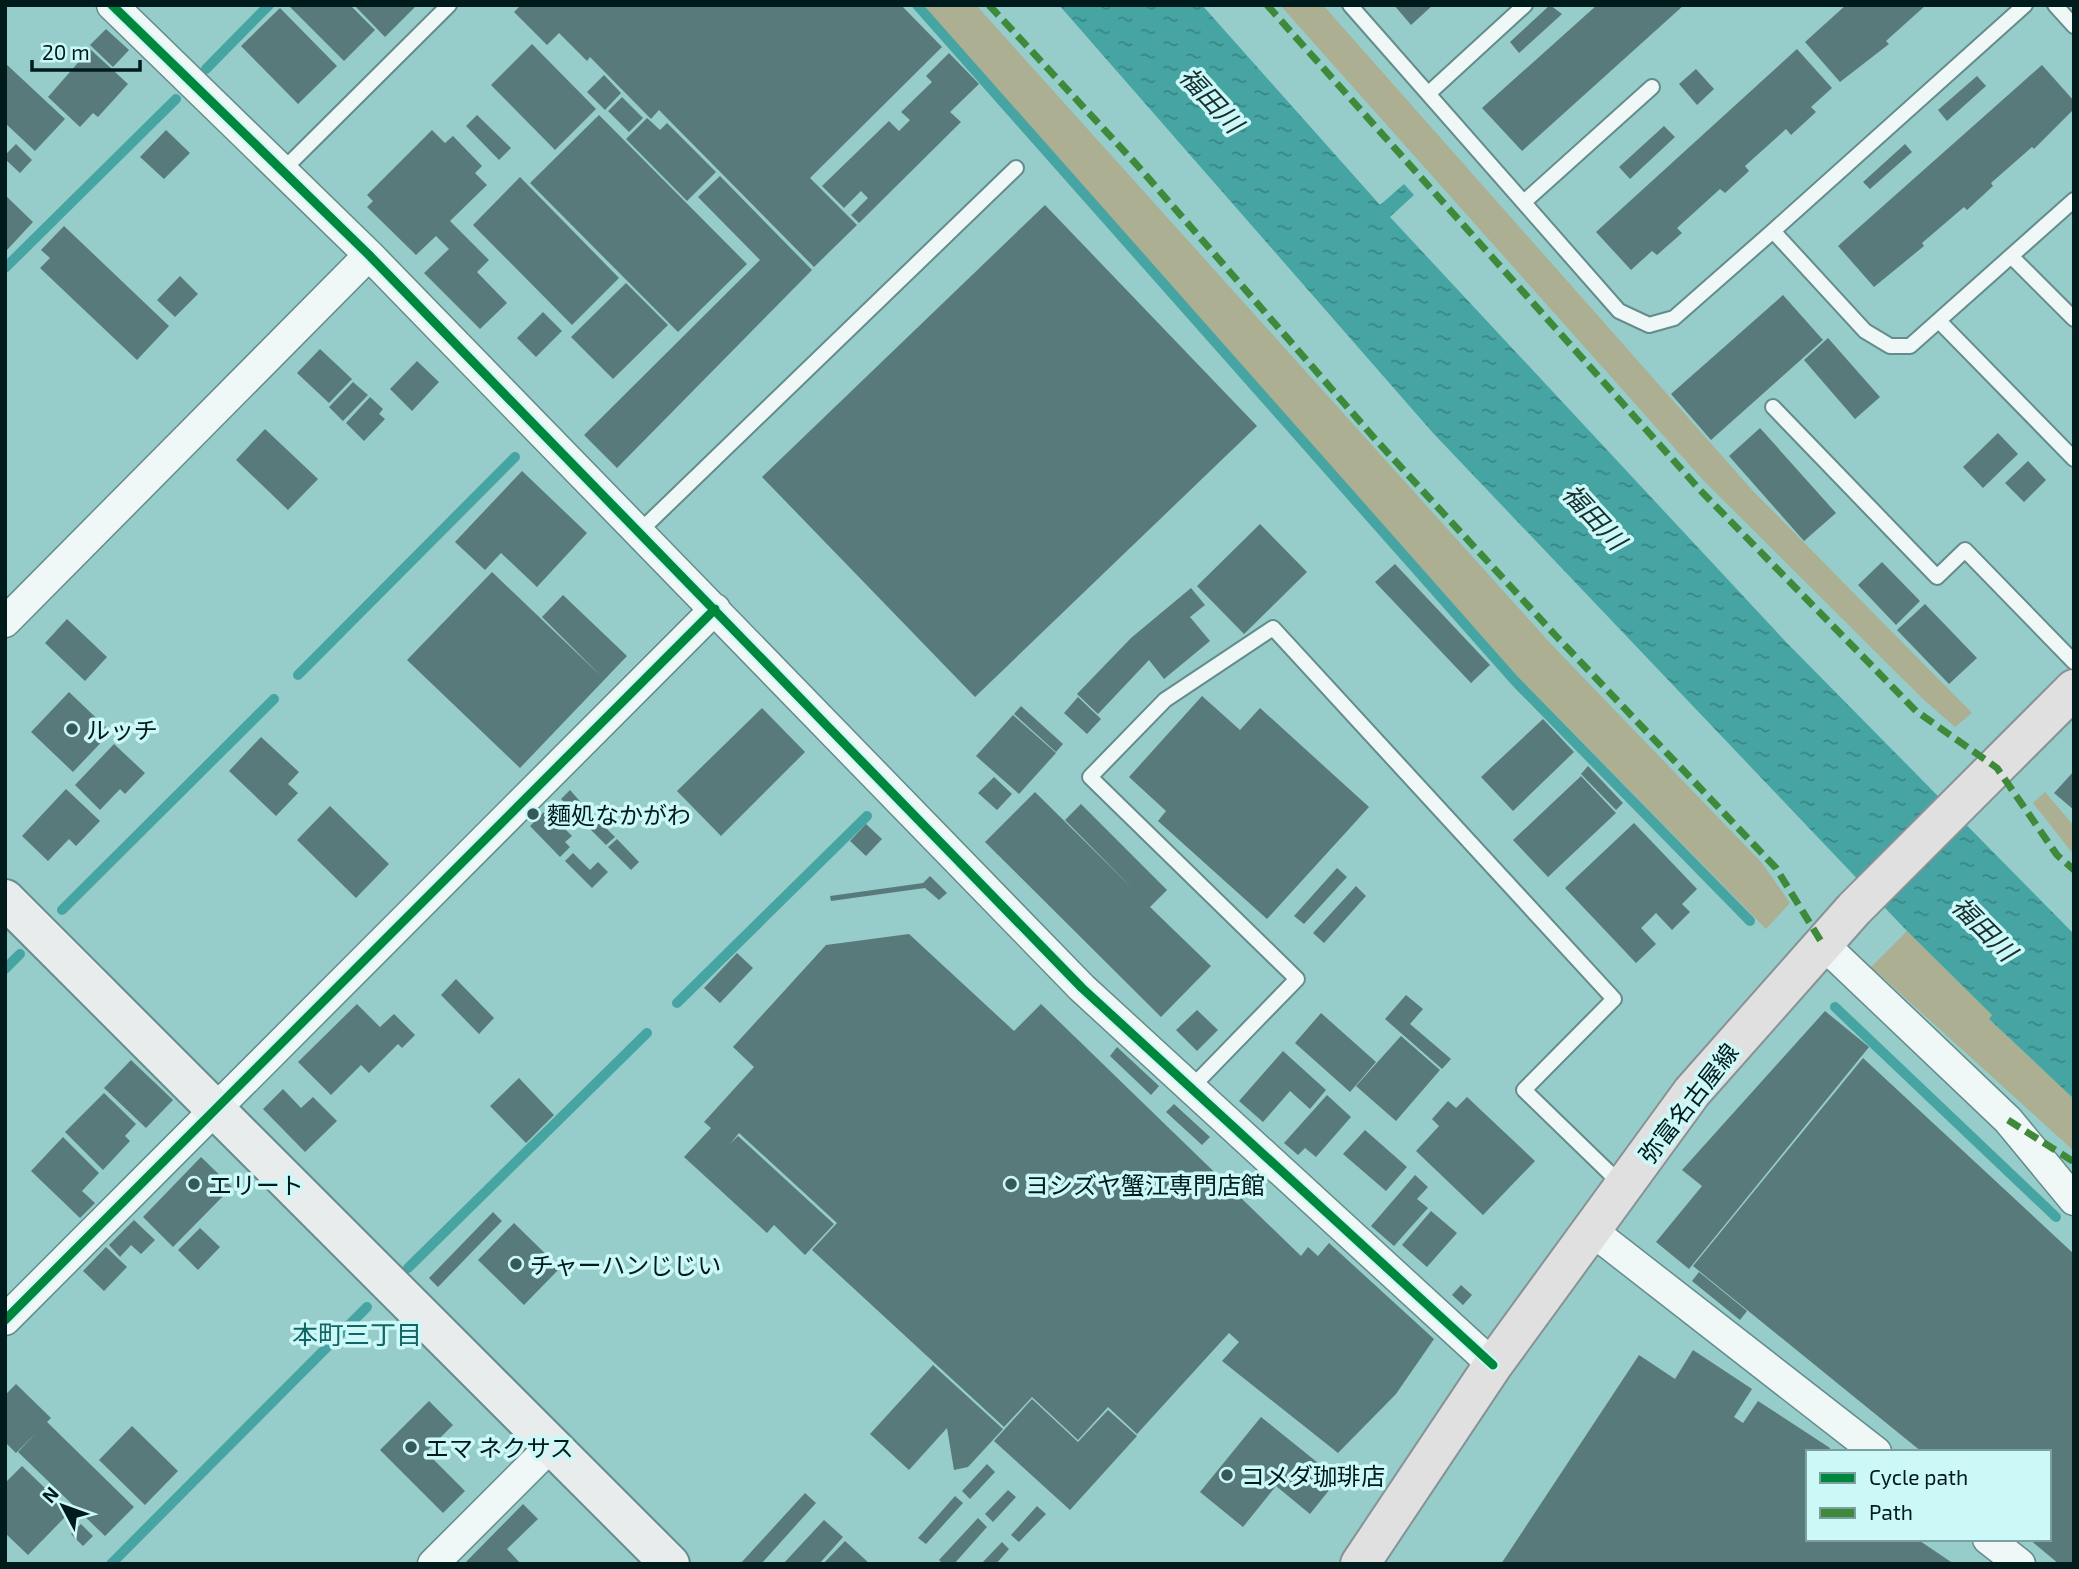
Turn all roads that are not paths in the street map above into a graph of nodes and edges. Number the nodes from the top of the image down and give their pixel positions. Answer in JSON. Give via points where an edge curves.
{"nodes":[{"id":1,"x":112,"y":5,"type":"edge"},
{"id":2,"x":449,"y":5,"type":"edge"},
{"id":3,"x":1350,"y":5,"type":"edge"},
{"id":4,"x":1525,"y":5,"type":"edge"},
{"id":5,"x":2025,"y":5,"type":"edge"},
{"id":6,"x":2055,"y":5,"type":"edge"},
{"id":7,"x":2074,"y":26,"type":"edge"},
{"id":8,"x":1652,"y":87,"type":"dead end"},
{"id":9,"x":1429,"y":93,"type":"junction"},
{"id":10,"x":1017,"y":168,"type":"dead end"},
{"id":11,"x":282,"y":171,"type":"junction"},
{"id":12,"x":2074,"y":200,"type":"edge"},
{"id":13,"x":1524,"y":202,"type":"junction"},
{"id":14,"x":1773,"y":231,"type":"junction"},
{"id":15,"x":369,"y":255,"type":"junction"},
{"id":16,"x":2011,"y":256,"type":"junction"},
{"id":17,"x":2074,"y":319,"type":"edge"},
{"id":18,"x":1939,"y":321,"type":"junction"},
{"id":19,"x":1773,"y":407,"type":"dead end"},
{"id":20,"x":2074,"y":459,"type":"edge"},
{"id":21,"x":639,"y":532,"type":"junction"},
{"id":22,"x":715,"y":609,"type":"junction"},
{"id":23,"x":5,"y":622,"type":"edge"},
{"id":24,"x":2074,"y":662,"type":"edge"},
{"id":25,"x":2074,"y":689,"type":"edge"},
{"id":26,"x":5,"y":899,"type":"edge"},
{"id":27,"x":1822,"y":943,"type":"junction"},
{"id":28,"x":1191,"y":1088,"type":"junction"},
{"id":29,"x":216,"y":1110,"type":"junction"},
{"id":30,"x":1623,"y":1187,"type":"junction"},
{"id":31,"x":2074,"y":1200,"type":"edge"},
{"id":32,"x":1591,"y":1230,"type":"junction"},
{"id":33,"x":5,"y":1320,"type":"edge"},
{"id":34,"x":1493,"y":1365,"type":"junction"},
{"id":35,"x":551,"y":1446,"type":"junction"},
{"id":36,"x":1873,"y":1450,"type":"edge"},
{"id":37,"x":1991,"y":1541,"type":"edge"},
{"id":38,"x":433,"y":1564,"type":"edge"},
{"id":39,"x":670,"y":1564,"type":"edge"},
{"id":40,"x":1360,"y":1564,"type":"edge"},
{"id":41,"x":2020,"y":1564,"type":"edge"}],
"edges":[{"from":1,"to":11,"type":"street"},
{"from":2,"to":11,"type":"lane"},
{"from":3,"to":9,"type":"lane"},
{"from":4,"to":9,"type":"lane"},
{"from":5,"to":14,"type":"lane"},
{"from":6,"to":7,"type":"lane"},
{"from":8,"to":13,"type":"lane"},
{"from":9,"to":13,"type":"lane"},
{"from":10,"to":21,"type":"lane"},
{"from":11,"to":15,"type":"street"},
{"from":12,"to":16,"type":"lane"},
{"from":13,"to":14,"type":"lane","via":[[1619,311],[1649,325],[1674,318]]},
{"from":14,"to":18,"type":"lane","via":[[1865,331],[1890,346],[1910,346]]},
{"from":15,"to":21,"type":"street"},
{"from":15,"to":23,"type":"street"},
{"from":16,"to":17,"type":"lane"},
{"from":16,"to":18,"type":"lane"},
{"from":18,"to":20,"type":"lane"},
{"from":19,"to":24,"type":"lane","via":[[1937,577],[1965,550]]},
{"from":21,"to":22,"type":"street"},
{"from":22,"to":28,"type":"street","via":[[1082,988]]},
{"from":22,"to":29,"type":"street"},
{"from":25,"to":27,"type":"main road","name":"弥富名古屋線"},
{"from":26,"to":29,"type":"street"},
{"from":27,"to":30,"type":"main road","name":"弥富名古屋線","via":[[1692,1092]]},
{"from":27,"to":31,"type":"street","via":[[2008,1120]]},
{"from":28,"to":30,"type":"lane","via":[[1297,979],[1090,777],[1165,700],[1273,628],[1614,999],[1524,1090]]},
{"from":28,"to":34,"type":"street"},
{"from":29,"to":33,"type":"street"},
{"from":29,"to":35,"type":"street"},
{"from":30,"to":32,"type":"main road","name":"弥富名古屋線"},
{"from":32,"to":34,"type":"main road","name":"弥富名古屋線"},
{"from":32,"to":36,"type":"street"},
{"from":34,"to":40,"type":"main road","name":"弥富名古屋線"},
{"from":35,"to":38,"type":"street"},
{"from":35,"to":39,"type":"street"},
{"from":37,"to":41,"type":"street"}]}
